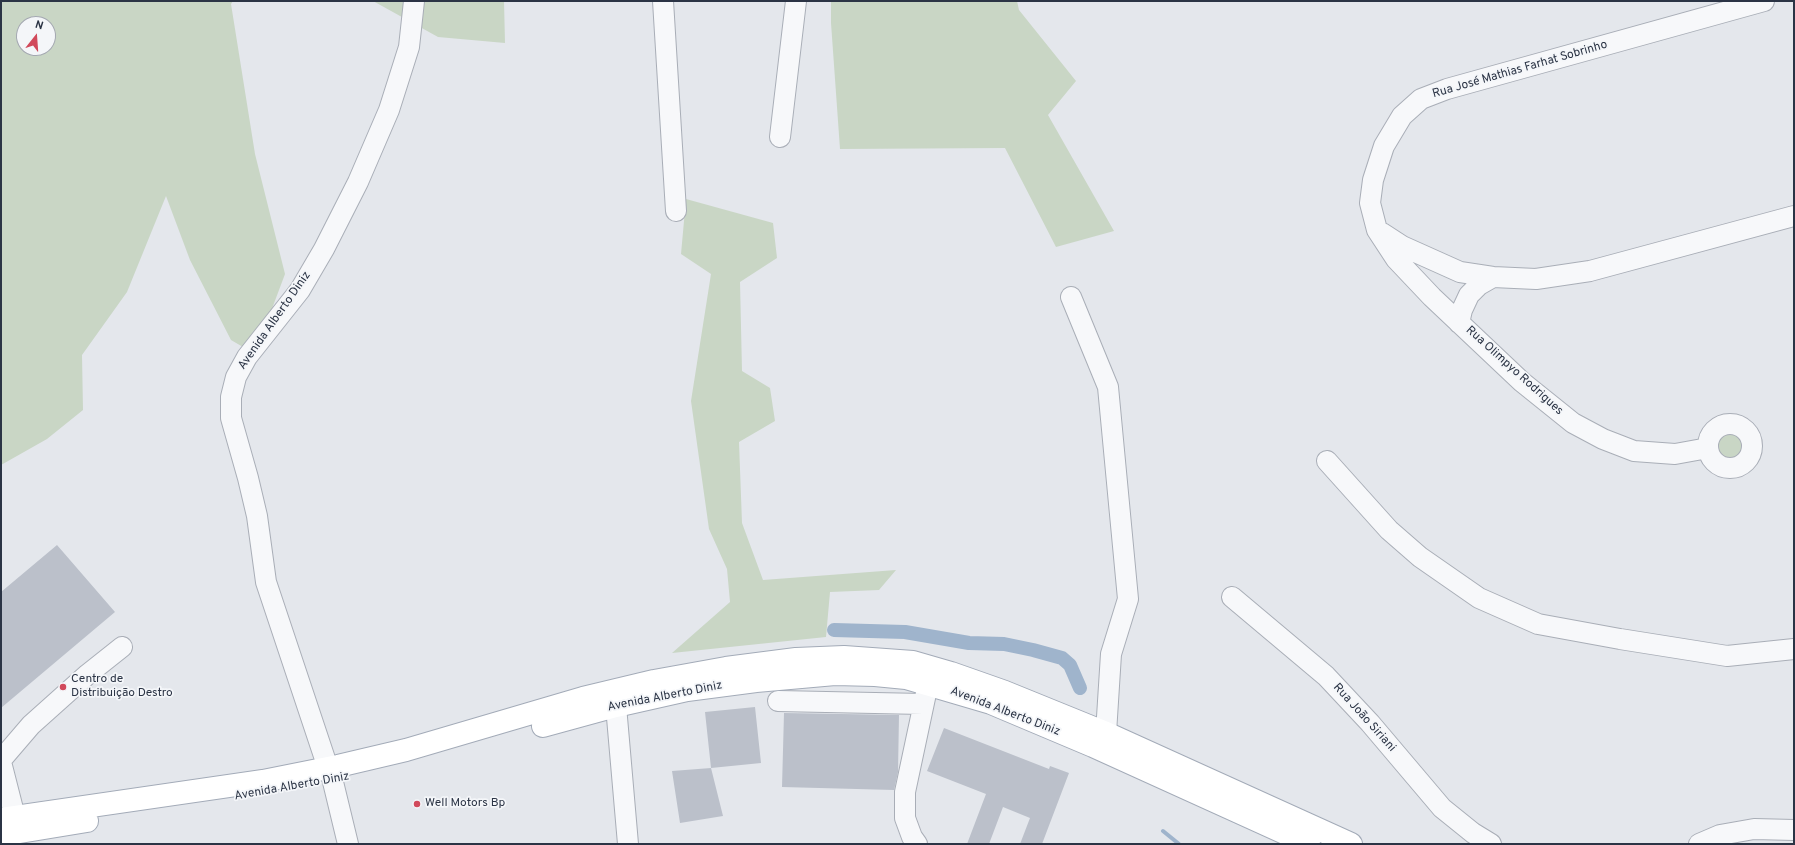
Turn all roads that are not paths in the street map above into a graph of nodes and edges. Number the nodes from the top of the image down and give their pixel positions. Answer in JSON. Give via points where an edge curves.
{"nodes":[{"id":1,"x":414,"y":1,"type":"edge"},
{"id":2,"x":663,"y":1,"type":"edge"},
{"id":3,"x":796,"y":1,"type":"edge"},
{"id":4,"x":1764,"y":1,"type":"edge"},
{"id":5,"x":780,"y":137,"type":"dead end"},
{"id":6,"x":676,"y":211,"type":"dead end"},
{"id":7,"x":1794,"y":216,"type":"edge"},
{"id":8,"x":1377,"y":230,"type":"junction"},
{"id":9,"x":1493,"y":277,"type":"junction"},
{"id":10,"x":1071,"y":297,"type":"dead end"},
{"id":11,"x":1459,"y":323,"type":"junction"},
{"id":12,"x":1708,"y":448,"type":"dead end"},
{"id":13,"x":1327,"y":461,"type":"dead end"},
{"id":14,"x":1232,"y":597,"type":"dead end"},
{"id":15,"x":122,"y":647,"type":"dead end"},
{"id":16,"x":1794,"y":649,"type":"edge"},
{"id":17,"x":925,"y":694,"type":"junction"},
{"id":18,"x":778,"y":701,"type":"dead end"},
{"id":19,"x":616,"y":706,"type":"junction"},
{"id":20,"x":1106,"y":733,"type":"junction"},
{"id":21,"x":1,"y":761,"type":"edge"},
{"id":22,"x":330,"y":775,"type":"junction"},
{"id":23,"x":8,"y":818,"type":"edge"},
{"id":24,"x":1794,"y":830,"type":"edge"},
{"id":25,"x":1,"y":835,"type":"edge"},
{"id":26,"x":348,"y":844,"type":"edge"},
{"id":27,"x":628,"y":844,"type":"edge"},
{"id":28,"x":917,"y":844,"type":"edge"},
{"id":29,"x":1309,"y":844,"type":"edge"},
{"id":30,"x":1351,"y":844,"type":"edge"},
{"id":31,"x":1491,"y":844,"type":"edge"},
{"id":32,"x":1699,"y":844,"type":"edge"}],
"edges":[{"from":1,"to":22,"type":"street","name":"Avenida Alberto Diniz","via":[[409,47],[389,110],[358,182],[300,290],[247,357],[236,377],[231,397],[231,418],[257,516],[266,582]]},
{"from":2,"to":6,"type":"street"},
{"from":3,"to":5,"type":"street"},
{"from":4,"to":8,"type":"street","name":"Rua José Mathias Farhat Sobrinho","via":[[1447,89],[1421,99],[1402,116],[1384,146],[1373,180],[1370,203]]},
{"from":7,"to":9,"type":"street","via":[[1590,271],[1536,279]]},
{"from":8,"to":9,"type":"street","via":[[1402,246],[1460,272]]},
{"from":8,"to":11,"type":"street","name":"Rua Olimpyo Rodrigues","via":[[1396,258]]},
{"from":9,"to":11,"type":"street","via":[[1469,295]]},
{"from":10,"to":20,"type":"street","via":[[1108,387],[1128,599],[1111,654]]},
{"from":11,"to":12,"type":"street","name":"Rua Olimpyo Rodrigues","via":[[1550,405],[1573,423],[1603,439],[1634,451],[1675,454]]},
{"from":13,"to":16,"type":"street","via":[[1389,530],[1420,557],[1479,598],[1538,624],[1727,656]]},
{"from":14,"to":31,"type":"street","name":"Rua João Siriani","via":[[1326,676],[1370,723],[1442,808]]},
{"from":15,"to":21,"type":"street","via":[[31,725]]},
{"from":17,"to":18,"type":"street"},
{"from":17,"to":19,"type":"main road","name":"Avenida Alberto Diniz","via":[[906,678],[835,674],[687,690]]},
{"from":17,"to":28,"type":"street","via":[[905,792],[905,818]]},
{"from":17,"to":29,"type":"main road","name":"Avenida Alberto Diniz","via":[[991,704],[1093,746]]},
{"from":19,"to":22,"type":"main road","name":"Avenida Alberto Diniz"},
{"from":19,"to":27,"type":"street"},
{"from":20,"to":22,"type":"main road","name":"Avenida Alberto Diniz","via":[[951,673],[913,662],[844,656],[796,659],[654,680],[583,698]]},
{"from":20,"to":30,"type":"main road","name":"Avenida Alberto Diniz"},
{"from":21,"to":23,"type":"street"},
{"from":22,"to":23,"type":"main road","name":"Avenida Alberto Diniz","via":[[263,781]]},
{"from":22,"to":25,"type":"main road","name":"Avenida Alberto Diniz"},
{"from":22,"to":26,"type":"street"},
{"from":24,"to":32,"type":"street","via":[[1754,829],[1720,834]]}]}
